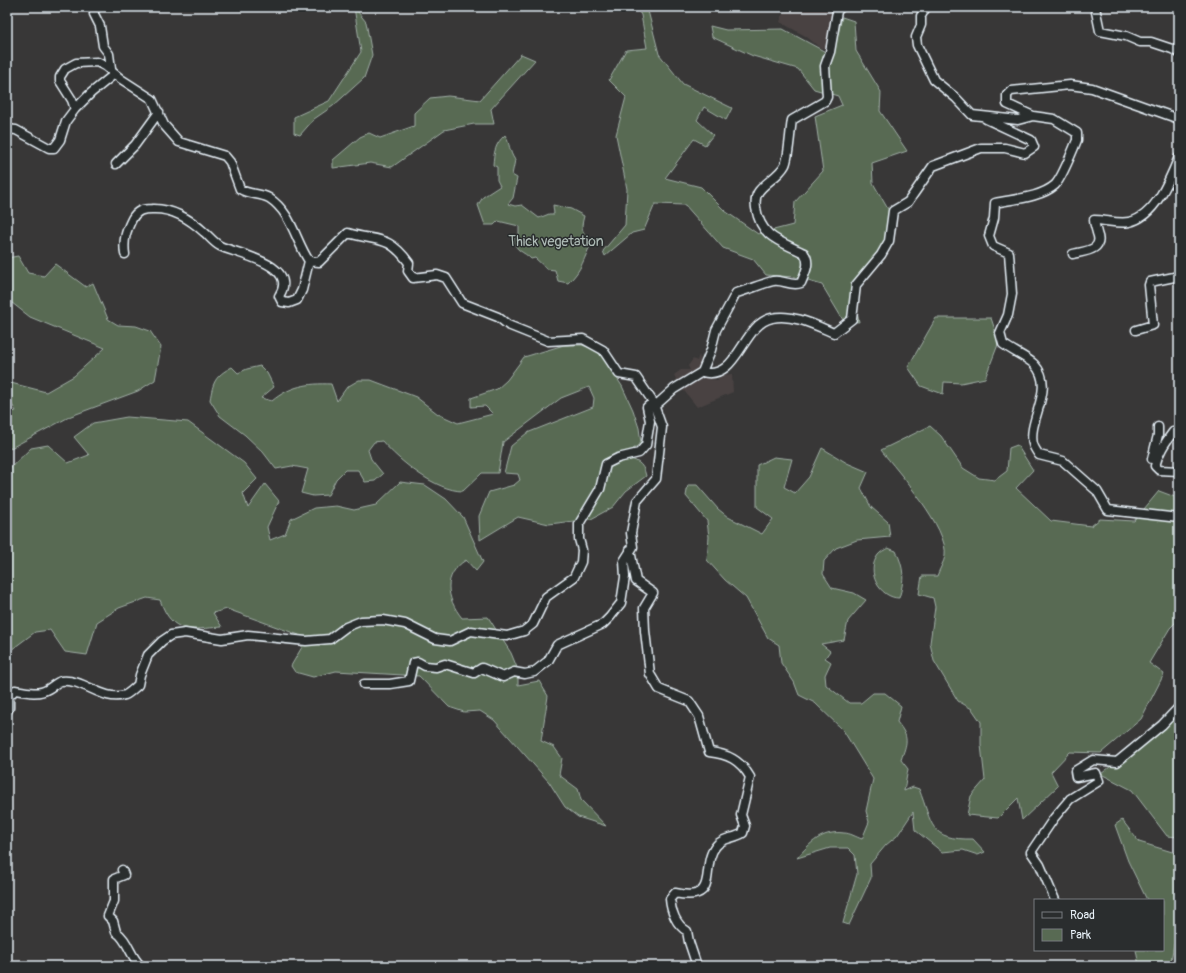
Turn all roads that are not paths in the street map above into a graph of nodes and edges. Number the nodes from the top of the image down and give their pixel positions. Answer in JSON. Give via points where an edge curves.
{"nodes":[{"id":1,"x":96,"y":7,"type":"edge"},
{"id":2,"x":841,"y":7,"type":"edge"},
{"id":3,"x":926,"y":7,"type":"edge"},
{"id":4,"x":1095,"y":7,"type":"edge"},
{"id":5,"x":1179,"y":53,"type":"edge"},
{"id":6,"x":111,"y":70,"type":"junction"},
{"id":7,"x":74,"y":109,"type":"junction"},
{"id":8,"x":160,"y":112,"type":"junction"},
{"id":9,"x":1033,"y":116,"type":"junction"},
{"id":10,"x":980,"y":117,"type":"junction"},
{"id":11,"x":1179,"y":120,"type":"edge"},
{"id":12,"x":7,"y":129,"type":"edge"},
{"id":13,"x":1179,"y":157,"type":"edge"},
{"id":14,"x":116,"y":164,"type":"dead end"},
{"id":15,"x":125,"y":254,"type":"dead end"},
{"id":16,"x":1073,"y":254,"type":"dead end"},
{"id":17,"x":309,"y":261,"type":"junction"},
{"id":18,"x":1179,"y":276,"type":"edge"},
{"id":19,"x":1136,"y":330,"type":"dead end"},
{"id":20,"x":702,"y":372,"type":"junction"},
{"id":21,"x":653,"y":402,"type":"junction"},
{"id":22,"x":1158,"y":427,"type":"dead end"},
{"id":23,"x":1178,"y":434,"type":"edge"},
{"id":24,"x":1155,"y":466,"type":"junction"},
{"id":25,"x":1179,"y":471,"type":"edge"},
{"id":26,"x":1179,"y":518,"type":"edge"},
{"id":27,"x":630,"y":550,"type":"junction"},
{"id":28,"x":364,"y":684,"type":"dead end"},
{"id":29,"x":1179,"y":706,"type":"edge"},
{"id":30,"x":7,"y":711,"type":"edge"},
{"id":31,"x":122,"y":870,"type":"dead end"},
{"id":32,"x":1055,"y":899,"type":"edge"},
{"id":33,"x":141,"y":966,"type":"edge"},
{"id":34,"x":697,"y":966,"type":"edge"}],
"edges":[{"from":1,"to":6,"type":"street","via":[[94,14],[100,26],[103,46],[109,54]]},
{"from":2,"to":20,"type":"street","via":[[836,11],[830,52],[825,66],[827,97],[825,101],[792,120],[786,162],[780,174],[768,182],[755,199],[757,215],[763,229],[772,238],[804,254],[808,264],[805,273],[801,283],[796,285],[773,281],[736,293],[716,330]]},
{"from":3,"to":10,"type":"street","via":[[916,37],[917,45],[934,80],[956,98],[968,113]]},
{"from":4,"to":5,"type":"street","via":[[1100,31],[1126,36],[1140,42],[1151,42]]},
{"from":6,"to":7,"type":"street","via":[[112,76]]},
{"from":6,"to":7,"type":"street","via":[[97,62],[76,63],[65,69],[60,81],[72,100]]},
{"from":6,"to":8,"type":"street","via":[[152,98]]},
{"from":7,"to":12,"type":"street","via":[[66,120],[60,140],[54,148],[49,148],[16,130]]},
{"from":8,"to":14,"type":"street","via":[[135,145]]},
{"from":8,"to":17,"type":"street","via":[[164,125],[179,142],[225,156],[230,162],[240,189],[274,202],[291,220]]},
{"from":9,"to":10,"type":"street","via":[[1018,120]]},
{"from":9,"to":11,"type":"street","via":[[1007,104],[1007,95],[1011,91],[1070,85],[1092,88]]},
{"from":9,"to":26,"type":"street","via":[[1054,119],[1077,133],[1077,140],[1055,184],[1029,196],[995,203],[989,236],[993,246],[1009,253],[1012,294],[1008,315],[1000,333],[1003,344],[1033,364],[1042,375],[1043,389],[1034,425],[1033,444],[1039,455],[1063,461],[1069,466],[1097,491],[1108,510]]},
{"from":10,"to":20,"type":"street","via":[[1031,140],[1034,147],[1025,153],[1005,148],[981,148],[933,166],[908,202],[893,211],[889,241],[856,285],[852,319],[834,333],[804,321],[774,317],[767,319],[719,373]]},
{"from":13,"to":16,"type":"street","via":[[1159,200],[1146,212],[1129,222],[1094,220],[1099,238],[1098,245],[1094,249]]},
{"from":15,"to":17,"type":"street","via":[[125,234],[135,214],[143,209],[155,208],[169,210],[189,220],[220,246],[268,264],[282,280],[282,302],[297,300]]},
{"from":17,"to":21,"type":"street","via":[[319,262],[348,233],[394,245],[409,263],[408,271],[413,278],[437,275],[446,278],[462,303],[548,341],[583,338],[603,350],[619,374],[636,377]]},
{"from":18,"to":19,"type":"street","via":[[1150,282],[1153,324]]},
{"from":20,"to":21,"type":"street"},
{"from":21,"to":27,"type":"street","via":[[662,427],[656,479],[637,501],[631,532],[633,547]]},
{"from":21,"to":30,"type":"street","via":[[647,407],[650,421],[646,445],[639,453],[606,464],[600,489],[579,524],[581,562],[574,577],[546,597],[533,624],[524,631],[507,636],[471,631],[450,641],[435,639],[405,624],[382,620],[362,621],[346,627],[330,640],[306,641],[248,635],[222,639],[185,633],[171,635],[148,655],[138,685],[126,694],[110,696],[88,689],[80,682],[60,681],[46,691],[29,693],[15,690],[9,696]]},
{"from":22,"to":24,"type":"street","via":[[1150,466],[1153,469]]},
{"from":23,"to":24,"type":"street","via":[[1173,432],[1164,444]]},
{"from":24,"to":25,"type":"street","via":[[1159,470]]},
{"from":27,"to":28,"type":"street","via":[[624,561],[625,577],[621,603],[610,617],[603,624],[557,645],[548,661],[534,672],[514,672],[503,677],[482,668],[474,673],[445,664],[436,667],[418,662],[413,663],[409,681]]},
{"from":27,"to":34,"type":"street","via":[[636,581],[653,593],[644,608],[650,674],[659,689],[689,701],[699,716],[709,752],[732,757],[742,765],[750,777],[741,810],[745,826],[743,833],[723,840],[716,846],[711,854],[708,880],[701,891],[688,895],[675,893],[670,899],[671,910],[678,923],[687,931]]},
{"from":29,"to":32,"type":"street","via":[[1162,725],[1117,762],[1093,760],[1075,771],[1076,777],[1096,774],[1099,781],[1070,799],[1031,852],[1040,865]]},
{"from":31,"to":33,"type":"street","via":[[124,875],[114,879],[114,901],[108,916],[116,932],[122,936]]}]}
